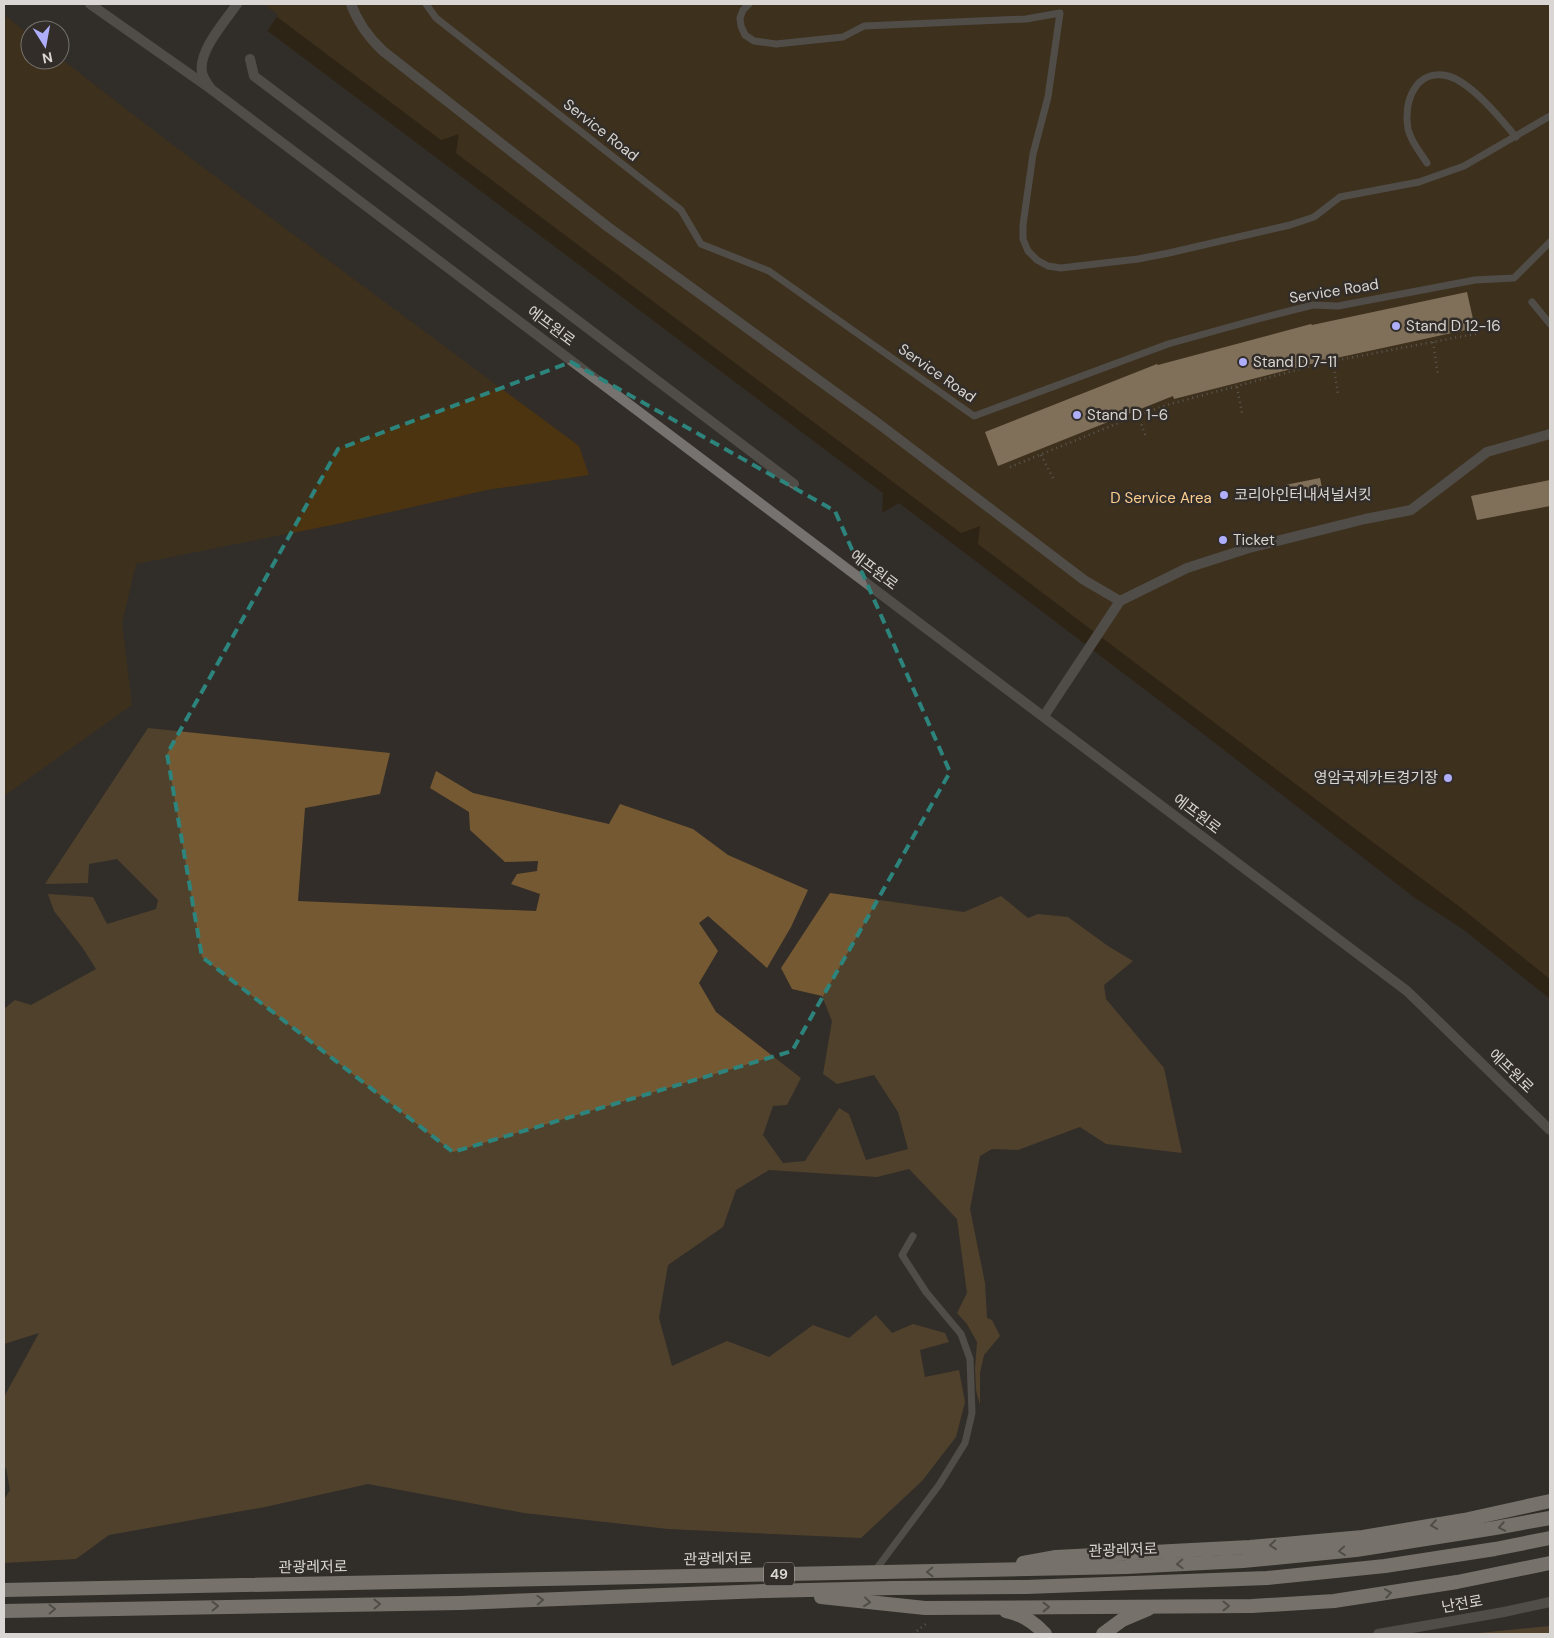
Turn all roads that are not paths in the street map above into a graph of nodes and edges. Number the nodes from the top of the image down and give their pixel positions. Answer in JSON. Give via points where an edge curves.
{"nodes":[{"id":1,"x":90,"y":4,"type":"edge"},
{"id":2,"x":237,"y":4,"type":"edge"},
{"id":3,"x":351,"y":4,"type":"edge"},
{"id":4,"x":426,"y":4,"type":"edge"},
{"id":5,"x":749,"y":4,"type":"edge"},
{"id":6,"x":250,"y":59,"type":"dead end"},
{"id":7,"x":211,"y":89,"type":"junction"},
{"id":8,"x":1550,"y":116,"type":"edge"},
{"id":9,"x":1516,"y":137,"type":"junction"},
{"id":10,"x":1427,"y":162,"type":"dead end"},
{"id":11,"x":1550,"y":242,"type":"edge"},
{"id":12,"x":1532,"y":302,"type":"dead end"},
{"id":13,"x":1550,"y":324,"type":"edge"},
{"id":14,"x":1550,"y":434,"type":"edge"},
{"id":15,"x":794,"y":484,"type":"dead end"},
{"id":16,"x":1120,"y":601,"type":"junction"},
{"id":17,"x":1044,"y":716,"type":"junction"},
{"id":18,"x":1550,"y":1130,"type":"edge"},
{"id":19,"x":913,"y":1236,"type":"dead end"},
{"id":20,"x":1550,"y":1501,"type":"edge"},
{"id":21,"x":1550,"y":1518,"type":"edge"},
{"id":22,"x":1550,"y":1538,"type":"edge"},
{"id":23,"x":1550,"y":1563,"type":"edge"},
{"id":24,"x":965,"y":1572,"type":"junction"},
{"id":25,"x":873,"y":1573,"type":"junction"},
{"id":26,"x":4,"y":1590,"type":"edge"},
{"id":27,"x":766,"y":1591,"type":"junction"},
{"id":28,"x":1550,"y":1602,"type":"edge"},
{"id":29,"x":1153,"y":1606,"type":"junction"},
{"id":30,"x":988,"y":1608,"type":"junction"},
{"id":31,"x":4,"y":1610,"type":"edge"},
{"id":32,"x":1044,"y":1634,"type":"edge"},
{"id":33,"x":1103,"y":1634,"type":"edge"},
{"id":34,"x":1378,"y":1634,"type":"edge"}],
"edges":[{"from":1,"to":7,"type":"street","name":"에프원로"},
{"from":2,"to":7,"type":"street","via":[[202,61],[202,72]]},
{"from":3,"to":16,"type":"street","via":[[368,38],[499,143],[1084,580]]},
{"from":4,"to":11,"type":"lane","name":"Service Road","via":[[436,18],[681,210],[701,244],[769,271],[974,416],[1168,344],[1258,319],[1313,305],[1338,306],[1474,280],[1514,278]]},
{"from":5,"to":9,"type":"lane","via":[[740,18],[745,35],[754,41],[776,44],[843,37],[864,26],[1026,19],[1060,13],[1048,97],[1033,154],[1023,225],[1023,239],[1028,251],[1048,266],[1061,268],[1138,259],[1290,225],[1314,217],[1340,197],[1419,182],[1464,166]]},
{"from":6,"to":15,"type":"street","via":[[254,76]]},
{"from":7,"to":17,"type":"street","name":"에프원로"},
{"from":8,"to":9,"type":"lane"},
{"from":9,"to":10,"type":"lane","via":[[1480,97],[1461,82],[1438,75],[1425,79],[1414,88],[1408,101],[1408,130]]},
{"from":12,"to":13,"type":"lane"},
{"from":14,"to":16,"type":"street","via":[[1487,452],[1411,510],[1249,548],[1187,568]]},
{"from":16,"to":17,"type":"street"},
{"from":17,"to":18,"type":"street","name":"에프원로","via":[[1407,991]]},
{"from":19,"to":25,"type":"lane","via":[[902,1255],[926,1292],[961,1334],[970,1359],[972,1413],[965,1442],[939,1485]]},
{"from":20,"to":24,"type":"highway","one_way":true,"via":[[1464,1520],[1363,1536],[1250,1547],[1056,1557]]},
{"from":21,"to":24,"type":"highway","name":"관광레저로","number":"49","one_way":true,"via":[[1356,1550],[1243,1561]]},
{"from":22,"to":27,"type":"highway","number":"49","via":[[1385,1566],[1267,1578],[1026,1587]]},
{"from":29,"to":23,"type":"highway","one_way":true,"via":[[1252,1606],[1334,1601],[1457,1582]]},
{"from":24,"to":25,"type":"highway","name":"관광레저로","number":"49","one_way":true},
{"from":25,"to":26,"type":"highway","name":"관광레저로","number":"49"},
{"from":27,"to":30,"type":"highway","one_way":true,"via":[[925,1608]]},
{"from":31,"to":27,"type":"highway","number":"49","one_way":true,"via":[[450,1603]]},
{"from":28,"to":34,"type":"street","name":"난전로"},
{"from":30,"to":29,"type":"highway","one_way":true},
{"from":29,"to":33,"type":"highway","via":[[1122,1620]]},
{"from":30,"to":32,"type":"highway","via":[[1016,1613],[1036,1624]]}]}
